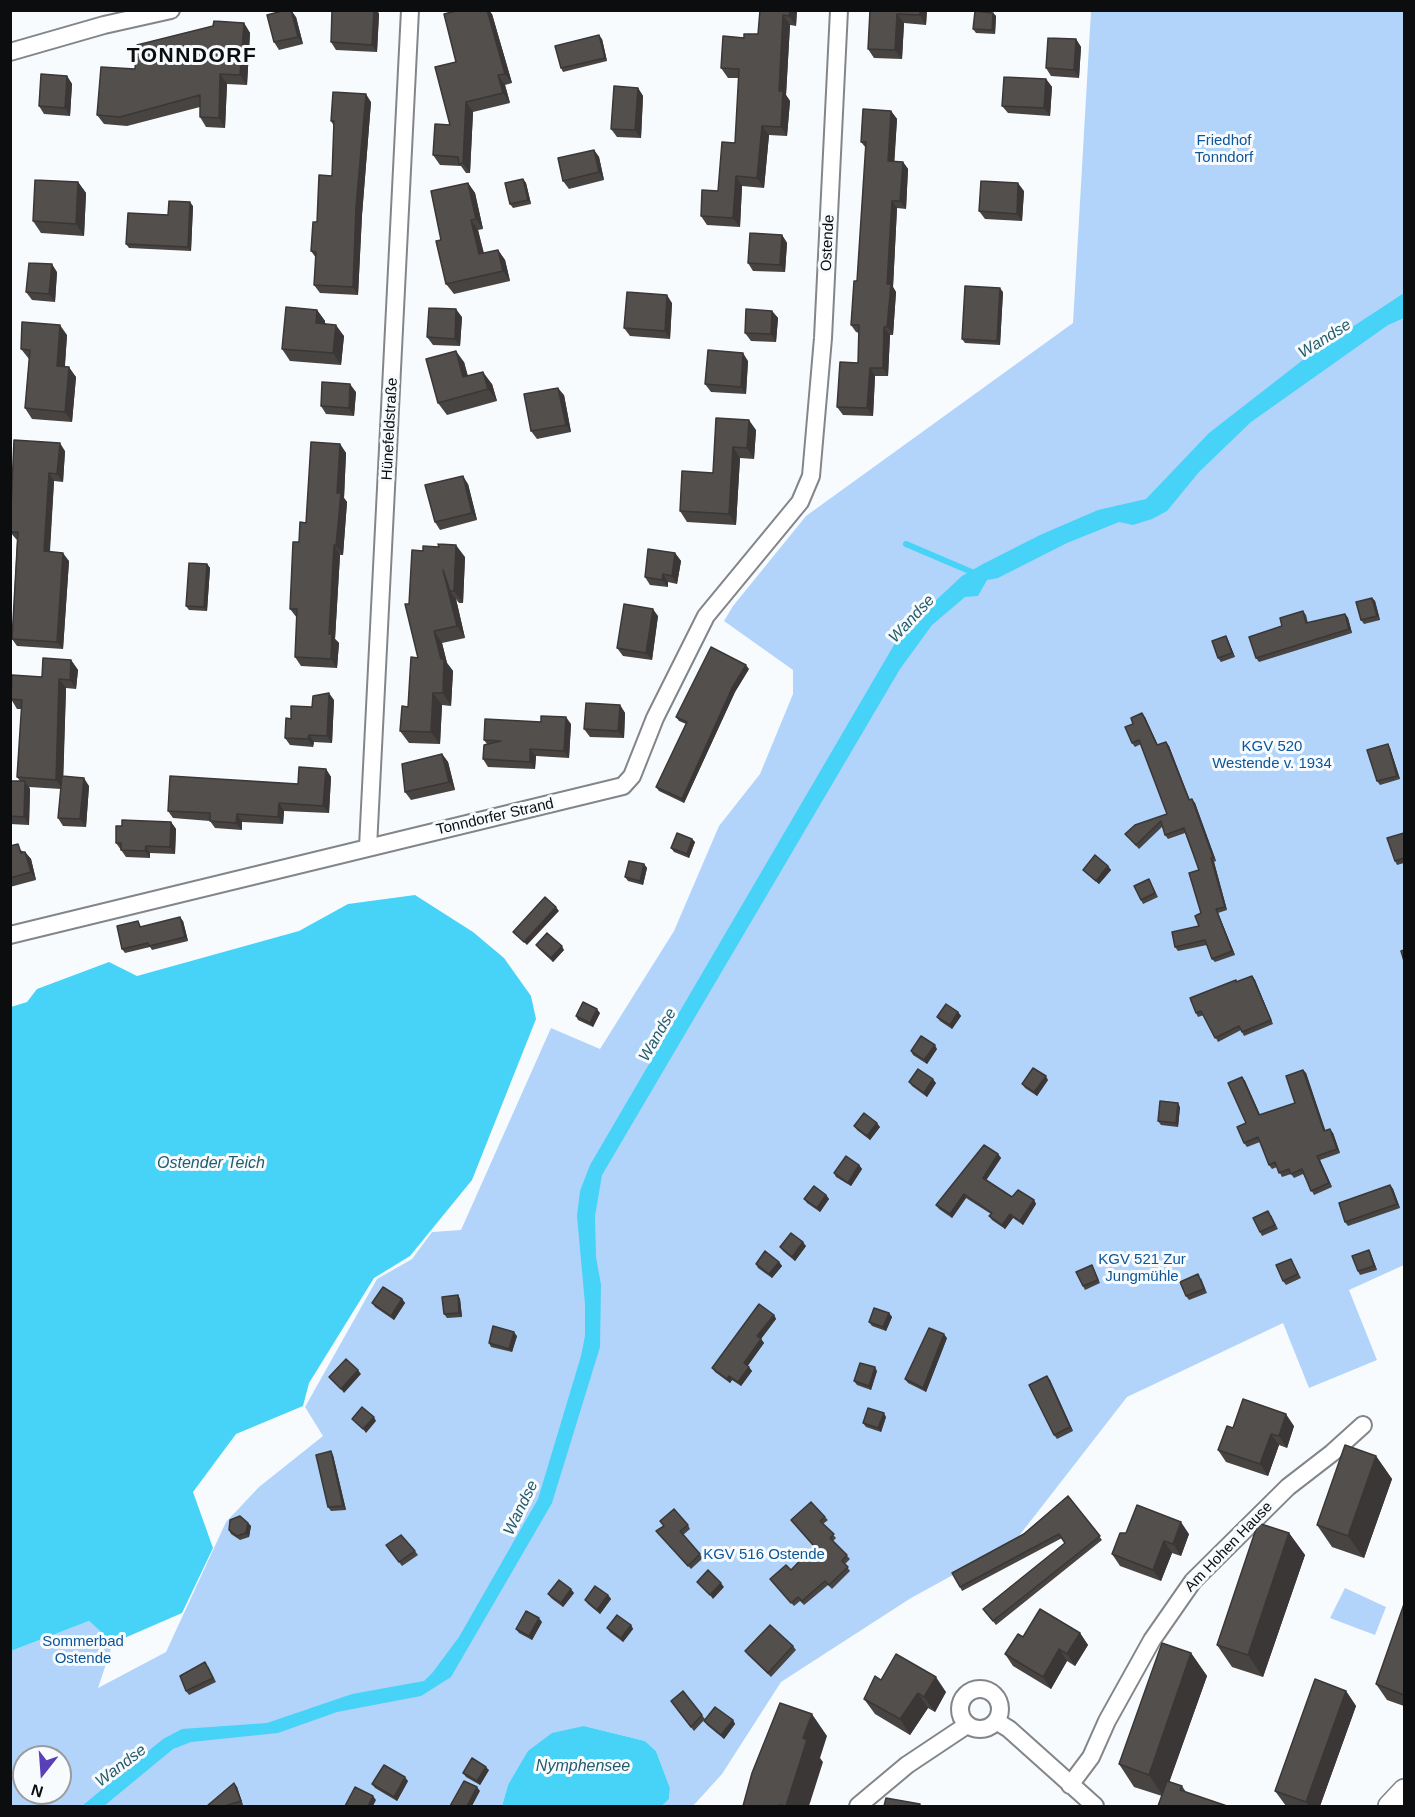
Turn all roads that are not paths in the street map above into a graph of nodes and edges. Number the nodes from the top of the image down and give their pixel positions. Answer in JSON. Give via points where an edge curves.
{"nodes":[{"id":1,"x":171,"y":10,"type":"edge"},
{"id":2,"x":411,"y":10,"type":"edge"},
{"id":3,"x":839,"y":10,"type":"edge"},
{"id":4,"x":10,"y":52,"type":"edge"},
{"id":5,"x":811,"y":476,"type":"joint"},
{"id":6,"x":368,"y":847,"type":"junction"},
{"id":7,"x":10,"y":935,"type":"edge"},
{"id":8,"x":1363,"y":1425,"type":"dead end"},
{"id":9,"x":996,"y":1721,"type":"junction"},
{"id":10,"x":967,"y":1725,"type":"junction"},
{"id":11,"x":1070,"y":1785,"type":"junction"},
{"id":12,"x":1404,"y":1790,"type":"edge"},
{"id":13,"x":858,"y":1806,"type":"edge"},
{"id":14,"x":1095,"y":1806,"type":"edge"},
{"id":15,"x":1389,"y":1806,"type":"edge"}],
"edges":[{"from":1,"to":4,"type":"street"},
{"from":2,"to":6,"type":"street","name":"Hünefeldstraße"},
{"from":3,"to":5,"type":"street","name":"Ostende","via":[[823,338]]},
{"from":5,"to":6,"type":"street","name":"Tonndorfer Strand","via":[[800,502],[706,616],[655,718],[632,776],[623,786]]},
{"from":6,"to":7,"type":"street","name":"Tonndorfer Strand"},
{"from":8,"to":11,"type":"street","name":"Am Hohen Hause","via":[[1288,1487],[1193,1581],[1152,1640],[1091,1756]]},
{"from":9,"to":10,"type":"street","via":[[980,1729]]},
{"from":9,"to":10,"type":"street","via":[[999,1703],[992,1692],[980,1688],[968,1692],[960,1702],[960,1714]]},
{"from":9,"to":11,"type":"street"},
{"from":10,"to":13,"type":"street","via":[[907,1765]]},
{"from":11,"to":14,"type":"street"},
{"from":12,"to":15,"type":"street"}]}
